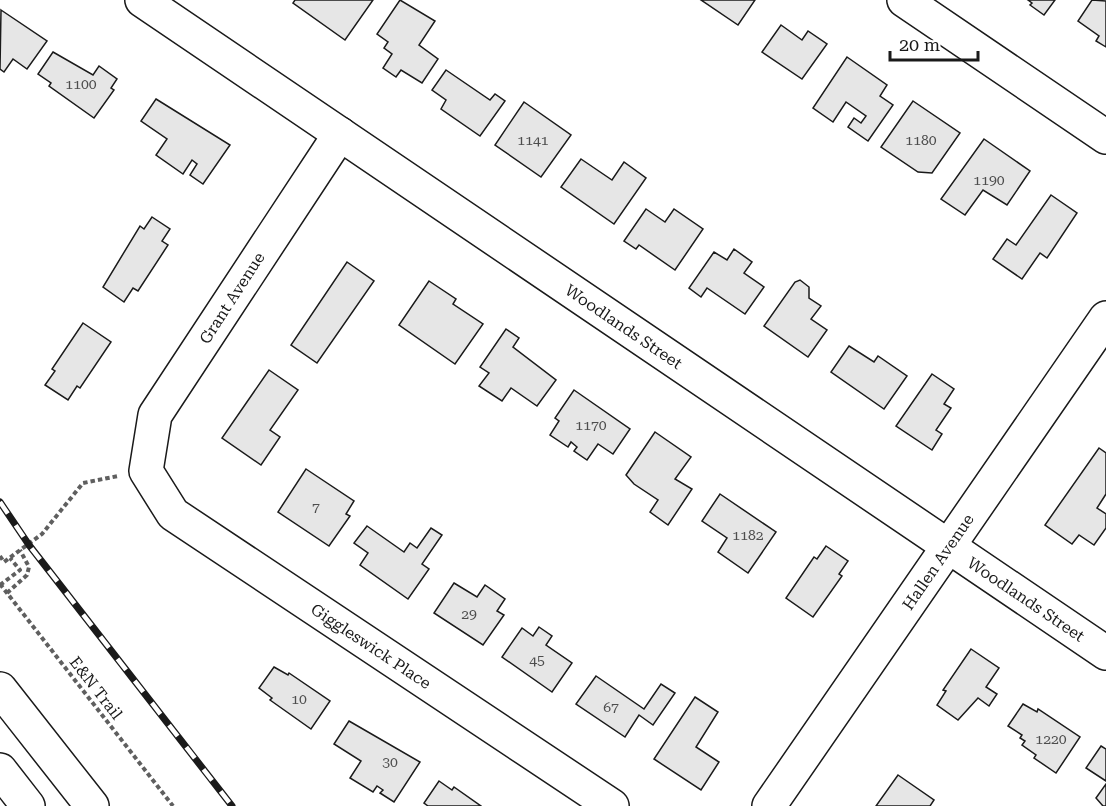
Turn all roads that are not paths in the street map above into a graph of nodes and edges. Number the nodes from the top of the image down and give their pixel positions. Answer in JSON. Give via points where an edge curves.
{"nodes":[{"id":1,"x":142,"y":0,"type":"edge"},
{"id":2,"x":904,"y":0,"type":"edge"},
{"id":3,"x":340,"y":134,"type":"junction"},
{"id":4,"x":1106,"y":137,"type":"edge"},
{"id":5,"x":1106,"y":318,"type":"edge"},
{"id":6,"x":146,"y":471,"type":"joint"},
{"id":7,"x":948,"y":546,"type":"junction"},
{"id":8,"x":1106,"y":654,"type":"edge"},
{"id":9,"x":0,"y":689,"type":"edge"},
{"id":10,"x":0,"y":770,"type":"edge"},
{"id":11,"x":27,"y":806,"type":"edge"},
{"id":12,"x":92,"y":806,"type":"edge"},
{"id":13,"x":612,"y":806,"type":"edge"},
{"id":14,"x":768,"y":806,"type":"edge"}],
"edges":[{"from":1,"to":3,"type":"street","name":"Woodlands Street"},
{"from":2,"to":4,"type":"street"},
{"from":3,"to":6,"type":"street","name":"Grant Avenue","via":[[155,415]]},
{"from":3,"to":7,"type":"street","name":"Woodlands Street"},
{"from":5,"to":7,"type":"street","name":"Hallen Avenue"},
{"from":6,"to":13,"type":"street","name":"Giggleswick Place","via":[[173,514]]},
{"from":7,"to":8,"type":"street","name":"Woodlands Street"},
{"from":7,"to":14,"type":"street","name":"Hallen Avenue"},
{"from":9,"to":12,"type":"street"},
{"from":10,"to":11,"type":"street"}]}
